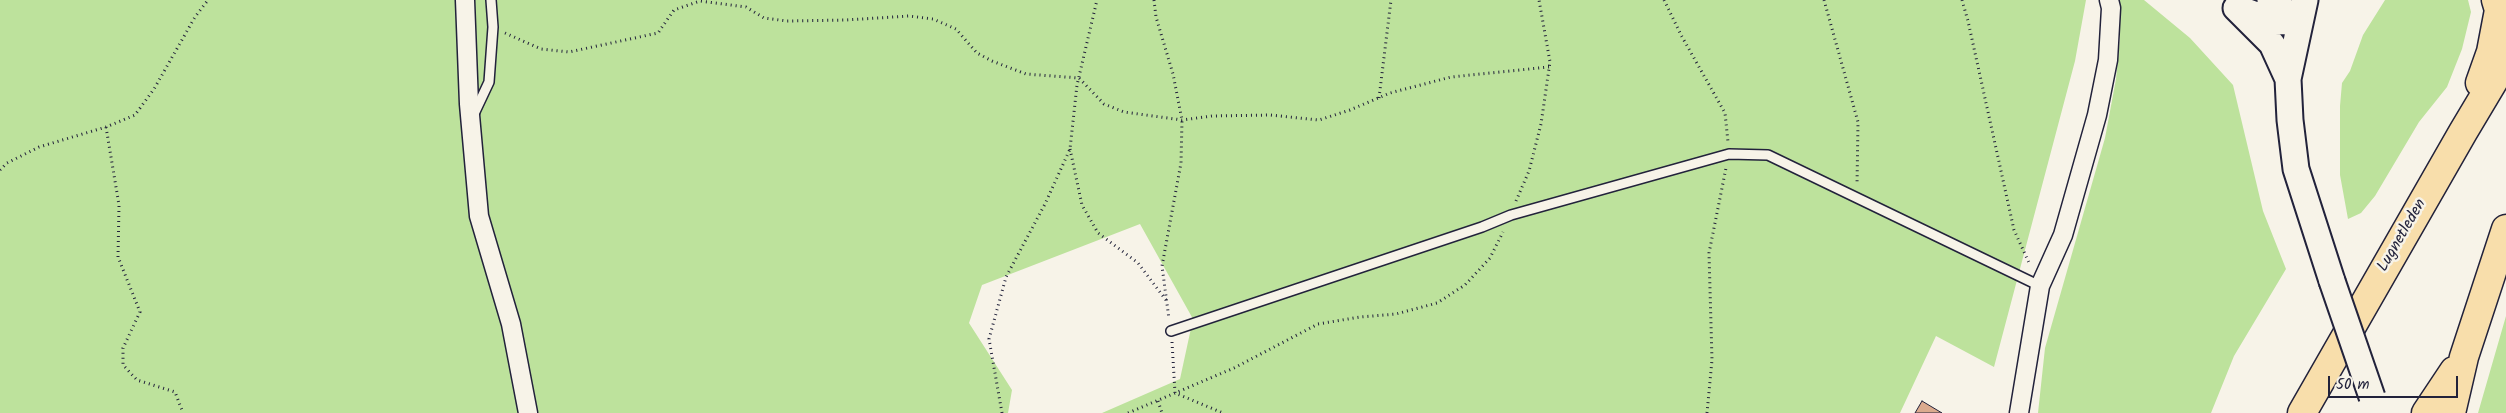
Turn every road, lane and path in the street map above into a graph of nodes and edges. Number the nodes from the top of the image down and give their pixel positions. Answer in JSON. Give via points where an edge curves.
{"nodes":[{"id":1,"x":208,"y":0,"type":"edge"},
{"id":2,"x":465,"y":0,"type":"edge"},
{"id":3,"x":491,"y":0,"type":"edge"},
{"id":4,"x":1097,"y":0,"type":"edge"},
{"id":5,"x":1154,"y":0,"type":"edge"},
{"id":6,"x":1391,"y":0,"type":"edge"},
{"id":7,"x":1664,"y":0,"type":"edge"},
{"id":8,"x":1824,"y":0,"type":"edge"},
{"id":9,"x":1962,"y":0,"type":"edge"},
{"id":10,"x":2109,"y":0,"type":"edge"},
{"id":11,"x":2270,"y":0,"type":"edge"},
{"id":12,"x":2496,"y":0,"type":"edge"},
{"id":13,"x":2231,"y":4,"type":"edge"},
{"id":14,"x":2302,"y":11,"type":"edge"},
{"id":15,"x":493,"y":27,"type":"junction"},
{"id":16,"x":2506,"y":60,"type":"edge"},
{"id":17,"x":1549,"y":67,"type":"dead end"},
{"id":18,"x":1079,"y":78,"type":"junction"},
{"id":19,"x":2288,"y":79,"type":"junction"},
{"id":20,"x":1378,"y":98,"type":"junction"},
{"id":21,"x":1182,"y":120,"type":"junction"},
{"id":22,"x":470,"y":122,"type":"junction"},
{"id":23,"x":106,"y":127,"type":"junction"},
{"id":24,"x":2462,"y":132,"type":"junction"},
{"id":25,"x":1070,"y":149,"type":"junction"},
{"id":26,"x":1729,"y":154,"type":"junction"},
{"id":27,"x":0,"y":170,"type":"edge"},
{"id":28,"x":1857,"y":198,"type":"junction"},
{"id":29,"x":2506,"y":229,"type":"edge"},
{"id":30,"x":2040,"y":286,"type":"junction"},
{"id":31,"x":1167,"y":302,"type":"junction"},
{"id":32,"x":1171,"y":331,"type":"junction"},
{"id":33,"x":2464,"y":357,"type":"junction"},
{"id":34,"x":1158,"y":400,"type":"dead end"},
{"id":35,"x":2375,"y":405,"type":"edge"},
{"id":36,"x":183,"y":413,"type":"edge"},
{"id":37,"x":528,"y":413,"type":"edge"},
{"id":38,"x":1002,"y":413,"type":"edge"},
{"id":39,"x":1162,"y":413,"type":"edge"},
{"id":40,"x":1223,"y":413,"type":"edge"},
{"id":41,"x":1707,"y":413,"type":"edge"},
{"id":42,"x":2019,"y":413,"type":"edge"},
{"id":43,"x":2302,"y":413,"type":"edge"},
{"id":44,"x":2426,"y":413,"type":"edge"},
{"id":45,"x":2451,"y":413,"type":"edge"}],
"edges":[{"from":1,"to":23,"type":"path","via":[[195,16],[154,89],[134,115]]},
{"from":2,"to":22,"type":"street"},
{"from":3,"to":15,"type":"lane"},
{"from":4,"to":18,"type":"path"},
{"from":5,"to":21,"type":"path"},
{"from":6,"to":20,"type":"path"},
{"from":7,"to":26,"type":"path","via":[[1680,35],[1725,113]]},
{"from":8,"to":28,"type":"path","via":[[1858,122]]},
{"from":9,"to":30,"type":"path","via":[[2014,230]]},
{"from":10,"to":30,"type":"street","via":[[2108,60],[2097,115],[2063,235]]},
{"from":11,"to":14,"type":"main road"},
{"from":12,"to":24,"type":"highway","via":[[2499,10],[2491,52]]},
{"from":13,"to":14,"type":"main road","via":[[2276,22]]},
{"from":13,"to":19,"type":"main road","via":[[2272,44]]},
{"from":14,"to":19,"type":"main road"},
{"from":15,"to":18,"type":"path","via":[[541,49],[569,52],[658,33],[674,10],[700,1],[746,7],[764,18],[787,21],[909,16],[933,19],[956,29],[977,53],[1026,74]]},
{"from":15,"to":22,"type":"lane","via":[[489,82]]},
{"from":16,"to":24,"type":"highway","name":"Lugnetleden"},
{"from":17,"to":20,"type":"path","via":[[1451,77]]},
{"from":18,"to":21,"type":"path","via":[[1104,104],[1124,112]]},
{"from":18,"to":25,"type":"path"},
{"from":19,"to":35,"type":"main road","bridge":true,"via":[[2296,169]]},
{"from":20,"to":21,"type":"path","via":[[1319,120],[1270,115]]},
{"from":21,"to":31,"type":"path","via":[[1181,163],[1162,266]]},
{"from":22,"to":37,"type":"street","via":[[479,216],[511,324]]},
{"from":23,"to":27,"type":"path","via":[[39,147],[6,163]]},
{"from":23,"to":36,"type":"path","via":[[119,205],[118,257],[140,312],[124,348],[124,365],[137,380],[175,392]]},
{"from":24,"to":43,"type":"highway","name":"Lugnetleden"},
{"from":25,"to":31,"type":"path","via":[[1082,206],[1098,233],[1138,263]]},
{"from":25,"to":38,"type":"path","via":[[1006,277],[988,339]]},
{"from":26,"to":28,"type":"lane","via":[[1768,155]]},
{"from":26,"to":32,"type":"lane","via":[[1511,215]]},
{"from":26,"to":41,"type":"path","via":[[1709,253],[1712,360]]},
{"from":28,"to":30,"type":"lane"},
{"from":29,"to":33,"type":"highway"},
{"from":30,"to":42,"type":"street"},
{"from":31,"to":32,"type":"path"},
{"from":32,"to":40,"type":"path","via":[[1175,393]]},
{"from":33,"to":44,"type":"highway"},
{"from":33,"to":45,"type":"highway"},
{"from":34,"to":39,"type":"path"}]}
